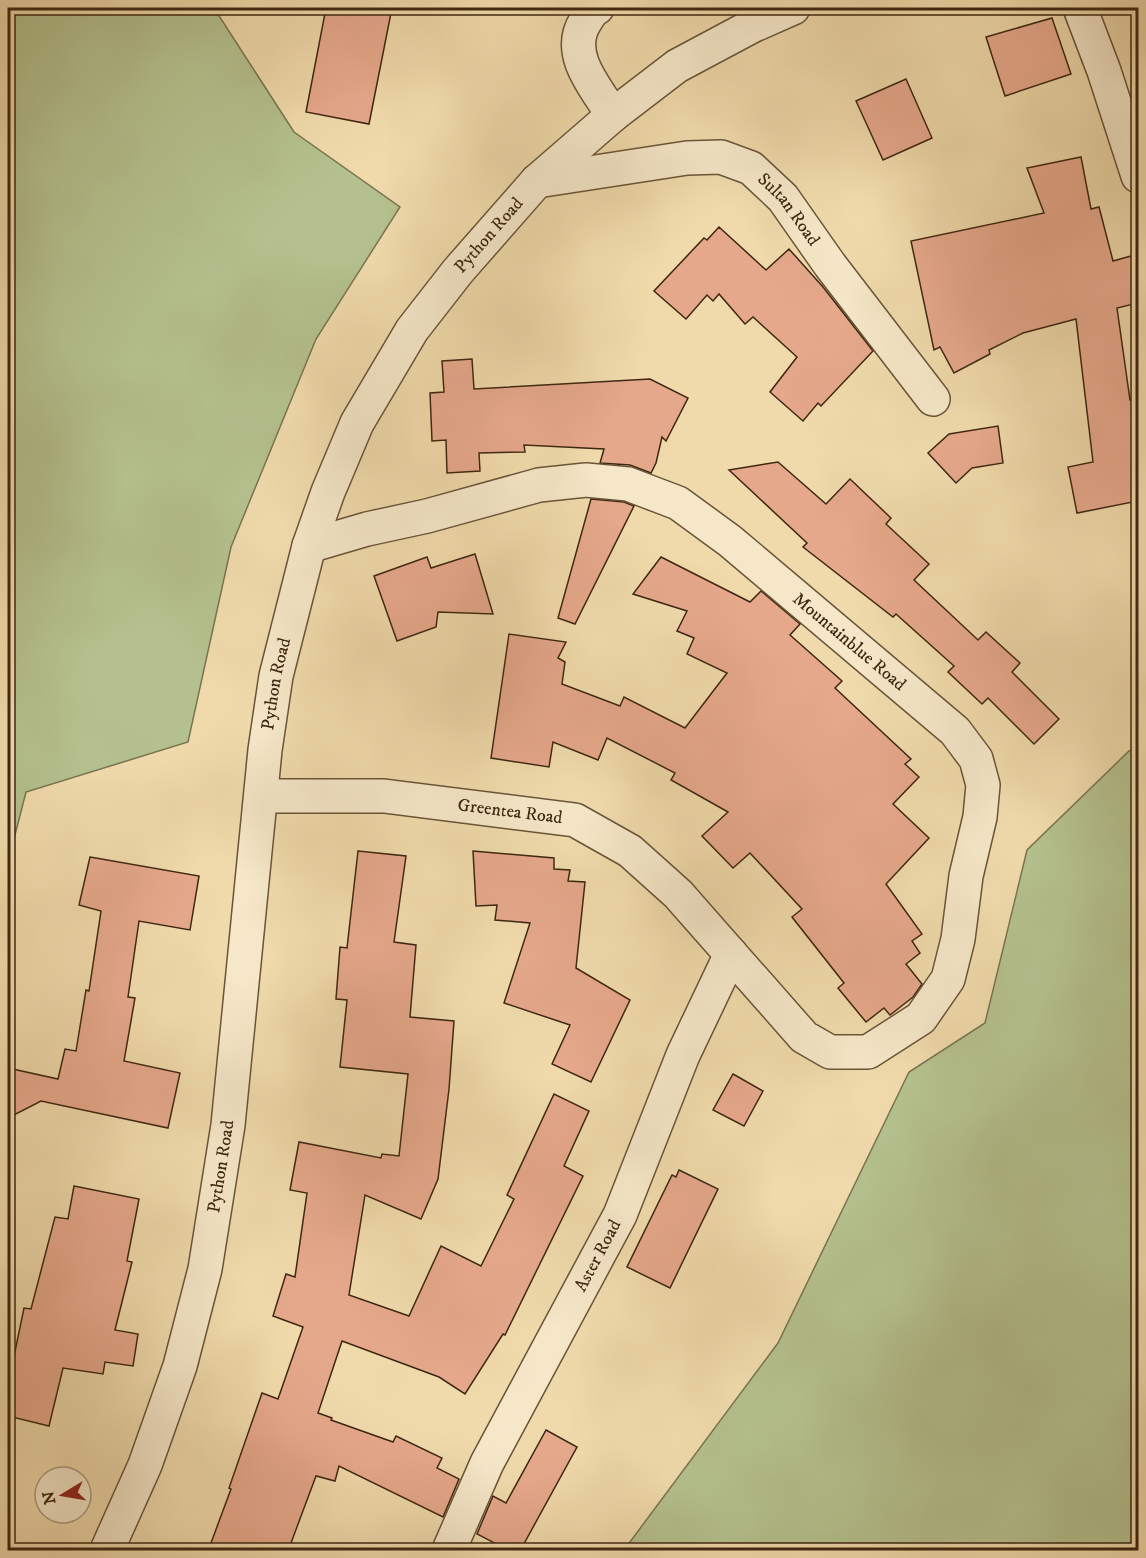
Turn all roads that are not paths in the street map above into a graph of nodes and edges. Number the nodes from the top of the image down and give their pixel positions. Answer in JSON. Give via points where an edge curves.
{"nodes":[{"id":1,"x":597,"y":8,"type":"edge"},
{"id":2,"x":793,"y":8,"type":"edge"},
{"id":3,"x":1080,"y":8,"type":"edge"},
{"id":4,"x":613,"y":115,"type":"junction"},
{"id":5,"x":1138,"y":176,"type":"edge"},
{"id":6,"x":537,"y":181,"type":"junction"},
{"id":7,"x":933,"y":399,"type":"dead end"},
{"id":8,"x":309,"y":546,"type":"junction"},
{"id":9,"x":261,"y":796,"type":"junction"},
{"id":10,"x":731,"y":954,"type":"junction"},
{"id":11,"x":788,"y":1017,"type":"joint"},
{"id":12,"x":107,"y":1551,"type":"edge"},
{"id":13,"x":449,"y":1551,"type":"edge"}],
"edges":[{"from":1,"to":4,"type":"street","via":[[581,29],[578,43],[587,74]]},
{"from":2,"to":4,"type":"street","name":"Python Road","via":[[677,66]]},
{"from":3,"to":5,"type":"street"},
{"from":4,"to":6,"type":"street","name":"Python Road"},
{"from":6,"to":7,"type":"street","name":"Sultan Road","via":[[687,158],[721,158],[751,168],[783,198]]},
{"from":6,"to":8,"type":"street","name":"Python Road","via":[[412,330],[357,423]]},
{"from":8,"to":9,"type":"street","name":"Python Road","via":[[276,676]]},
{"from":8,"to":11,"type":"street","name":"Mountainblue Road","via":[[538,485],[585,480],[628,484],[678,503],[730,541],[955,731],[976,759],[983,785],[948,980],[921,1018],[868,1052],[830,1052],[804,1037]]},
{"from":9,"to":10,"type":"street","name":"Greentea Road","via":[[384,796],[575,820],[630,851],[678,894]]},
{"from":9,"to":12,"type":"street","name":"Python Road","via":[[228,1125],[205,1269],[180,1366],[145,1465]]},
{"from":10,"to":11,"type":"street","name":"Greentea Road"},
{"from":10,"to":13,"type":"street","name":"Aster Road","via":[[683,1054],[620,1215],[487,1463]]}]}
